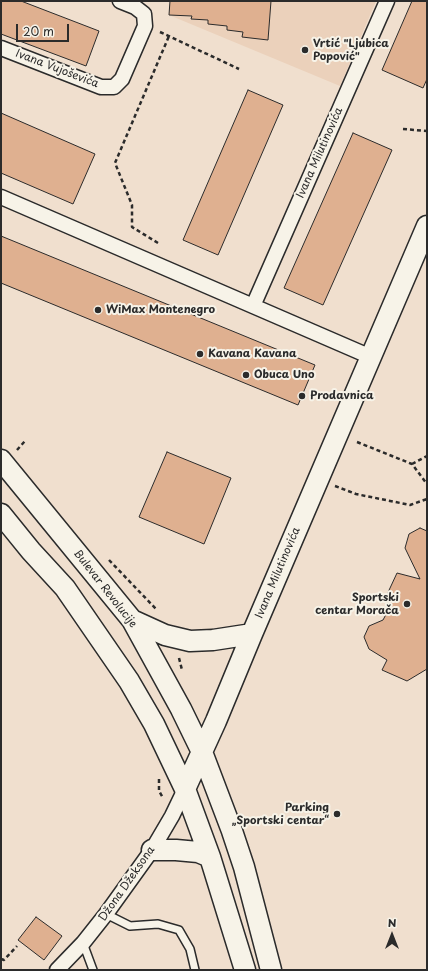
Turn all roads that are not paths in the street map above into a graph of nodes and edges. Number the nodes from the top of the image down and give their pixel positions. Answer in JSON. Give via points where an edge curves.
{"nodes":[{"id":1,"x":120,"y":1,"type":"edge"},
{"id":2,"x":386,"y":1,"type":"edge"},
{"id":3,"x":1,"y":48,"type":"edge"},
{"id":4,"x":1,"y":197,"type":"edge"},
{"id":5,"x":427,"y":226,"type":"edge"},
{"id":6,"x":253,"y":306,"type":"junction"},
{"id":7,"x":371,"y":357,"type":"junction"},
{"id":8,"x":1,"y":460,"type":"edge"},
{"id":9,"x":1,"y":514,"type":"edge"},
{"id":10,"x":132,"y":620,"type":"junction"},
{"id":11,"x":252,"y":634,"type":"junction"},
{"id":12,"x":202,"y":752,"type":"junction"},
{"id":13,"x":185,"y":789,"type":"junction"},
{"id":14,"x":152,"y":850,"type":"junction"},
{"id":15,"x":210,"y":857,"type":"junction"},
{"id":16,"x":106,"y":914,"type":"junction"},
{"id":17,"x":83,"y":943,"type":"junction"},
{"id":18,"x":58,"y":970,"type":"edge"},
{"id":19,"x":93,"y":970,"type":"edge"},
{"id":20,"x":195,"y":970,"type":"edge"},
{"id":21,"x":245,"y":970,"type":"edge"},
{"id":22,"x":271,"y":970,"type":"edge"}],
"edges":[{"from":1,"to":3,"type":"street","name":"Ivana Vujoševića","via":[[135,7],[144,20],[122,79],[114,87],[101,87]]},
{"from":2,"to":6,"type":"street","name":"Ivana Milutinovića"},
{"from":4,"to":6,"type":"street"},
{"from":5,"to":7,"type":"main road","name":"Ivana Milutinovića"},
{"from":6,"to":7,"type":"street"},
{"from":7,"to":11,"type":"main road","name":"Ivana Milutinovića"},
{"from":8,"to":10,"type":"main road","name":"Bulevar Revolucije"},
{"from":9,"to":13,"type":"main road","via":[[65,588],[129,681],[154,724]]},
{"from":10,"to":11,"type":"main road","via":[[165,635],[190,640],[213,640]]},
{"from":10,"to":12,"type":"main road","name":"Bulevar Revolucije"},
{"from":11,"to":12,"type":"main road","name":"Ivana Milutinovića"},
{"from":12,"to":13,"type":"main road","name":"Ivana Milutinovića"},
{"from":12,"to":22,"type":"main road","name":"Bulevar Revolucije","via":[[244,867]]},
{"from":13,"to":14,"type":"street","name":"Džona Džeksona"},
{"from":13,"to":15,"type":"main road"},
{"from":14,"to":15,"type":"main road","via":[[198,852]]},
{"from":14,"to":16,"type":"street","name":"Džona Džeksona"},
{"from":15,"to":21,"type":"main road"},
{"from":16,"to":17,"type":"street","name":"Džona Džeksona"},
{"from":16,"to":20,"type":"lane","via":[[130,926],[158,924],[179,930],[190,950]]},
{"from":17,"to":18,"type":"street","name":"Džona Džeksona"},
{"from":17,"to":19,"type":"lane"}]}
